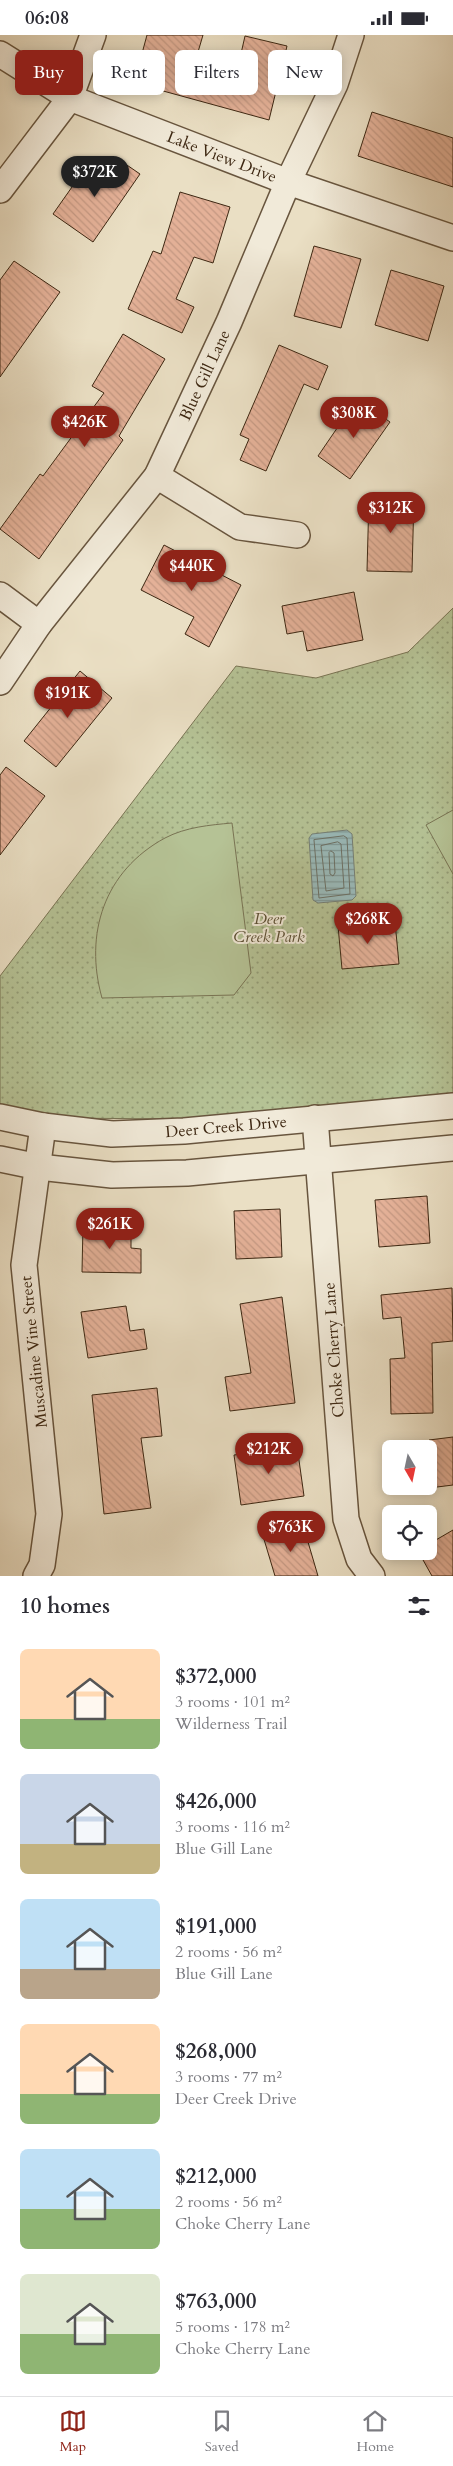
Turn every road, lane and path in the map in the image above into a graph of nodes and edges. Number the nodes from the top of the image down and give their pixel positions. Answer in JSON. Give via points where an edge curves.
{"nodes":[{"id":1,"x":93,"y":35,"type":"edge"},
{"id":2,"x":351,"y":35,"type":"edge"},
{"id":3,"x":0,"y":54,"type":"edge"},
{"id":4,"x":70,"y":98,"type":"junction"},
{"id":5,"x":288,"y":182,"type":"junction"},
{"id":6,"x":0,"y":190,"type":"edge"},
{"id":7,"x":453,"y":238,"type":"edge"},
{"id":8,"x":157,"y":476,"type":"junction"},
{"id":9,"x":297,"y":535,"type":"dead end"},
{"id":10,"x":0,"y":595,"type":"edge"},
{"id":11,"x":39,"y":624,"type":"junction"},
{"id":12,"x":0,"y":682,"type":"edge"},
{"id":13,"x":453,"y":1106,"type":"edge"},
{"id":14,"x":0,"y":1117,"type":"edge"},
{"id":15,"x":315,"y":1118,"type":"junction"},
{"id":16,"x":43,"y":1126,"type":"junction"},
{"id":17,"x":453,"y":1148,"type":"edge"},
{"id":18,"x":0,"y":1159,"type":"edge"},
{"id":19,"x":319,"y":1160,"type":"junction"},
{"id":20,"x":39,"y":1167,"type":"junction"},
{"id":21,"x":36,"y":1576,"type":"edge"},
{"id":22,"x":372,"y":1576,"type":"edge"}],
"edges":[{"from":1,"to":4,"type":"street"},
{"from":2,"to":5,"type":"street","name":"Blue Gill Lane","via":[[336,84]]},
{"from":3,"to":4,"type":"street","name":"Lake View Drive"},
{"from":4,"to":5,"type":"street","name":"Lake View Drive"},
{"from":4,"to":6,"type":"street"},
{"from":5,"to":7,"type":"street","name":"Lake View Drive"},
{"from":5,"to":8,"type":"street","name":"Blue Gill Lane"},
{"from":8,"to":9,"type":"street","via":[[240,527]]},
{"from":8,"to":11,"type":"street","name":"Blue Gill Lane"},
{"from":10,"to":11,"type":"street"},
{"from":11,"to":12,"type":"street","name":"Blue Gill Lane"},
{"from":13,"to":15,"type":"street","name":"Deer Creek Drive"},
{"from":14,"to":16,"type":"street","name":"Deer Creek Drive"},
{"from":15,"to":16,"type":"street","name":"Deer Creek Drive","via":[[184,1131],[112,1134]]},
{"from":15,"to":19,"type":"street","name":"Choke Cherry Lane"},
{"from":16,"to":20,"type":"street","name":"Muscadine Vine Street"},
{"from":17,"to":19,"type":"street"},
{"from":18,"to":20,"type":"street"},
{"from":19,"to":20,"type":"street","via":[[187,1173],[112,1175]]},
{"from":19,"to":22,"type":"street","name":"Choke Cherry Lane","via":[[346,1519],[360,1559]]},
{"from":20,"to":21,"type":"street","name":"Muscadine Vine Street","via":[[24,1265],[49,1514],[42,1565]]}]}
